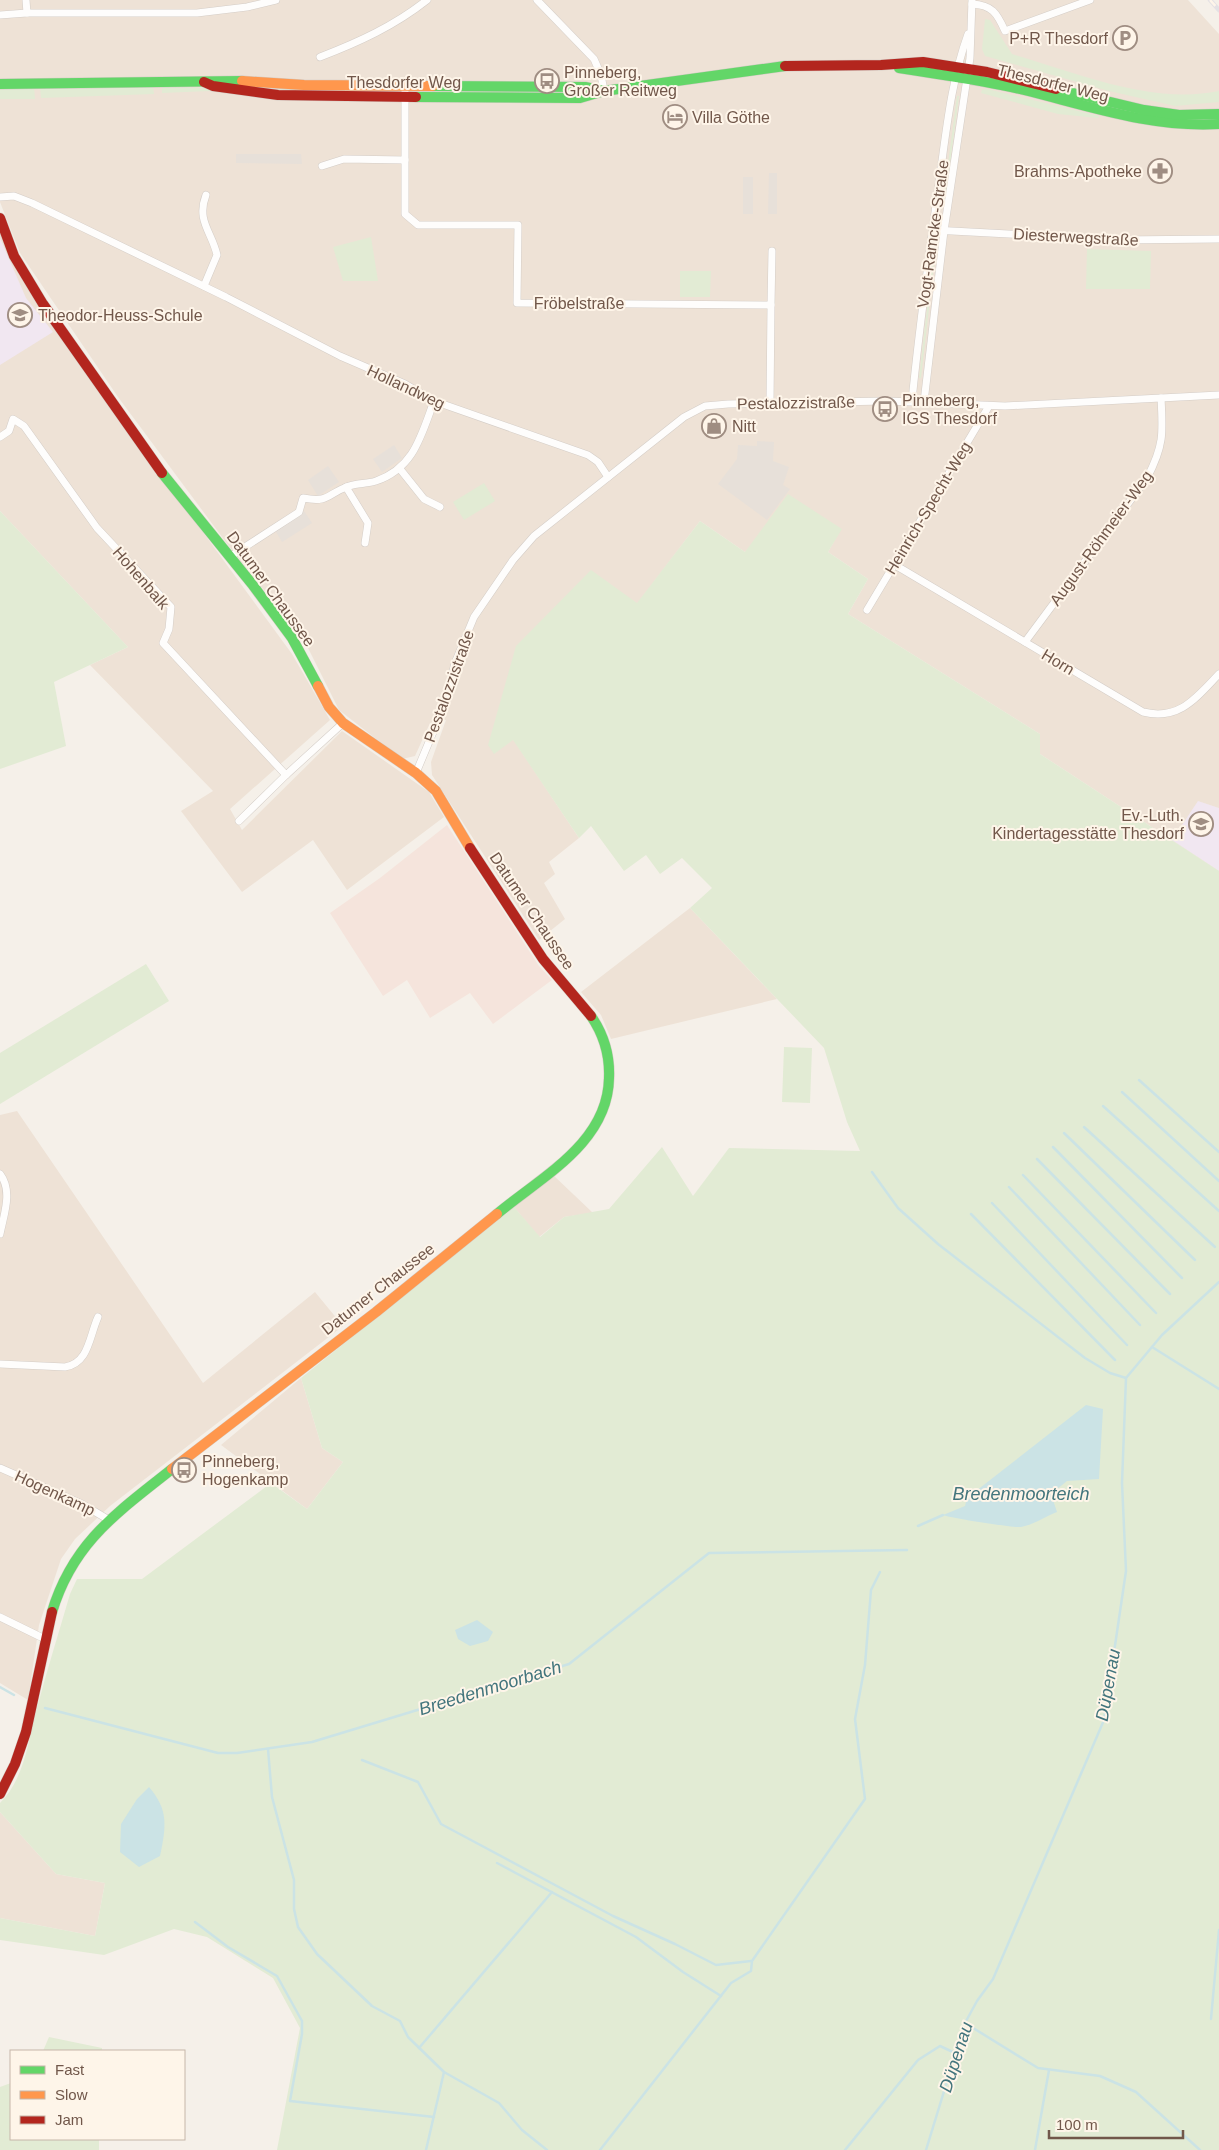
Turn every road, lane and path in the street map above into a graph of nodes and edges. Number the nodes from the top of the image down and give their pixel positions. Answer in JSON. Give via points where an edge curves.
{"nodes":[{"id":1,"x":26,"y":0,"type":"edge"},
{"id":2,"x":276,"y":0,"type":"edge"},
{"id":3,"x":428,"y":0,"type":"edge"},
{"id":4,"x":537,"y":0,"type":"edge"},
{"id":5,"x":1090,"y":0,"type":"edge"},
{"id":6,"x":972,"y":2,"type":"edge"},
{"id":7,"x":27,"y":13,"type":"junction"},
{"id":8,"x":0,"y":15,"type":"edge"},
{"id":9,"x":320,"y":57,"type":"dead end"},
{"id":10,"x":963,"y":73,"type":"junction"},
{"id":11,"x":204,"y":82,"type":"junction"},
{"id":12,"x":0,"y":84,"type":"edge"},
{"id":13,"x":405,"y":86,"type":"junction"},
{"id":14,"x":604,"y":91,"type":"junction"},
{"id":15,"x":405,"y":97,"type":"junction"},
{"id":16,"x":1219,"y":114,"type":"edge"},
{"id":17,"x":1219,"y":124,"type":"edge"},
{"id":18,"x":404,"y":160,"type":"junction"},
{"id":19,"x":322,"y":166,"type":"dead end"},
{"id":20,"x":206,"y":195,"type":"dead end"},
{"id":21,"x":0,"y":197,"type":"edge"},
{"id":22,"x":0,"y":218,"type":"edge"},
{"id":23,"x":933,"y":230,"type":"junction"},
{"id":24,"x":944,"y":231,"type":"junction"},
{"id":25,"x":1219,"y":238,"type":"edge"},
{"id":26,"x":772,"y":251,"type":"dead end"},
{"id":27,"x":204,"y":286,"type":"junction"},
{"id":28,"x":771,"y":305,"type":"junction"},
{"id":29,"x":1219,"y":395,"type":"edge"},
{"id":30,"x":1161,"y":398,"type":"junction"},
{"id":31,"x":434,"y":401,"type":"junction"},
{"id":32,"x":912,"y":402,"type":"junction"},
{"id":33,"x":924,"y":402,"type":"junction"},
{"id":34,"x":770,"y":403,"type":"junction"},
{"id":35,"x":989,"y":406,"type":"junction"},
{"id":36,"x":0,"y":437,"type":"edge"},
{"id":37,"x":400,"y":469,"type":"junction"},
{"id":38,"x":608,"y":477,"type":"junction"},
{"id":39,"x":346,"y":487,"type":"junction"},
{"id":40,"x":440,"y":506,"type":"dead end"},
{"id":41,"x":365,"y":543,"type":"dead end"},
{"id":42,"x":231,"y":556,"type":"junction"},
{"id":43,"x":895,"y":565,"type":"junction"},
{"id":44,"x":867,"y":610,"type":"dead end"},
{"id":45,"x":1025,"y":642,"type":"junction"},
{"id":46,"x":1219,"y":674,"type":"edge"},
{"id":47,"x":343,"y":723,"type":"junction"},
{"id":48,"x":416,"y":773,"type":"junction"},
{"id":49,"x":286,"y":775,"type":"junction"},
{"id":50,"x":239,"y":821,"type":"dead end"},
{"id":51,"x":0,"y":1174,"type":"edge"},
{"id":52,"x":0,"y":1234,"type":"edge"},
{"id":53,"x":98,"y":1317,"type":"dead end"},
{"id":54,"x":0,"y":1364,"type":"edge"},
{"id":55,"x":0,"y":1468,"type":"edge"},
{"id":56,"x":109,"y":1520,"type":"junction"},
{"id":57,"x":0,"y":1617,"type":"edge"},
{"id":58,"x":45,"y":1639,"type":"junction"},
{"id":59,"x":0,"y":1794,"type":"edge"}],
"edges":[{"from":1,"to":7,"type":"street"},
{"from":2,"to":7,"type":"street","via":[[197,13]]},
{"from":3,"to":9,"type":"street","via":[[383,30]]},
{"from":4,"to":14,"type":"street","via":[[594,59]]},
{"from":5,"to":6,"type":"street","via":[[1005,31],[998,14],[990,7]]},
{"from":6,"to":10,"type":"street"},
{"from":7,"to":8,"type":"street"},
{"from":10,"to":14,"type":"street","name":"Thesdorfer Weg","via":[[881,65],[782,66]]},
{"from":10,"to":16,"type":"street","name":"Thesdorfer Weg","via":[[1034,82],[1144,110],[1179,115]]},
{"from":10,"to":17,"type":"street","name":"Thesdorfer Weg","via":[[1159,123]]},
{"from":10,"to":23,"type":"street","name":"Vogt-Ramcke-Straße"},
{"from":10,"to":24,"type":"street","name":"Vogt-Ramcke-Straße"},
{"from":11,"to":12,"type":"street","name":"Thesdorfer Weg"},
{"from":11,"to":13,"type":"street","name":"Thesdorfer Weg"},
{"from":11,"to":15,"type":"street","name":"Thesdorfer Weg","via":[[278,95]]},
{"from":13,"to":14,"type":"street","name":"Thesdorfer Weg","via":[[584,87]]},
{"from":13,"to":15,"type":"street","name":"Fröbelstraße"},
{"from":14,"to":15,"type":"street","name":"Thesdorfer Weg","via":[[585,98]]},
{"from":15,"to":18,"type":"street","name":"Fröbelstraße"},
{"from":18,"to":19,"type":"street","via":[[344,159]]},
{"from":18,"to":28,"type":"street","name":"Fröbelstraße","via":[[404,214],[418,225],[518,225],[517,303]]},
{"from":20,"to":27,"type":"street","via":[[202,205],[204,224],[217,254]]},
{"from":21,"to":27,"type":"street","name":"Hollandweg","via":[[14,196],[32,203]]},
{"from":22,"to":42,"type":"street","name":"Datumer Chaussee","via":[[14,256],[43,304],[161,471]]},
{"from":23,"to":24,"type":"street","name":"Diesterwegstraße"},
{"from":23,"to":32,"type":"street","name":"Vogt-Ramcke-Straße"},
{"from":24,"to":25,"type":"street","name":"Diesterwegstraße","via":[[1118,240]]},
{"from":24,"to":33,"type":"street","name":"Vogt-Ramcke-Straße"},
{"from":26,"to":28,"type":"street"},
{"from":27,"to":31,"type":"street","name":"Hollandweg"},
{"from":28,"to":34,"type":"street"},
{"from":29,"to":30,"type":"street","name":"Pestalozzistraße"},
{"from":30,"to":35,"type":"street","name":"Pestalozzistraße"},
{"from":30,"to":45,"type":"street","name":"August-Röhmeier-Weg","via":[[1163,435],[1159,456],[1147,478]]},
{"from":31,"to":37,"type":"street","via":[[416,448]]},
{"from":31,"to":38,"type":"street","name":"Hollandweg","via":[[588,455],[598,462]]},
{"from":32,"to":33,"type":"street","name":"Pestalozzistraße"},
{"from":32,"to":34,"type":"street","name":"Pestalozzistraße"},
{"from":33,"to":35,"type":"street","name":"Pestalozzistraße"},
{"from":34,"to":38,"type":"street","name":"Pestalozzistraße","via":[[705,406],[684,417]]},
{"from":35,"to":43,"type":"street","name":"Heinrich-Specht-Weg"},
{"from":36,"to":49,"type":"street","name":"Hohenbalk","via":[[9,431],[13,419],[24,426],[97,528],[172,607],[163,643]]},
{"from":37,"to":39,"type":"street","via":[[376,481]]},
{"from":37,"to":40,"type":"street","via":[[424,499]]},
{"from":38,"to":48,"type":"street","name":"Pestalozzistraße","via":[[534,536],[513,560],[474,617],[455,663],[444,706]]},
{"from":39,"to":41,"type":"street","via":[[368,523]]},
{"from":39,"to":42,"type":"street","via":[[320,501],[303,498],[299,512]]},
{"from":42,"to":47,"type":"street","name":"Datumer Chaussee","via":[[292,638],[328,707]]},
{"from":43,"to":44,"type":"street","name":"Heinrich-Specht-Weg"},
{"from":43,"to":45,"type":"street","name":"Horn"},
{"from":45,"to":46,"type":"street","name":"Horn","via":[[1143,712],[1156,715],[1184,707]]},
{"from":47,"to":48,"type":"street","name":"Datumer Chaussee"},
{"from":47,"to":49,"type":"street"},
{"from":48,"to":56,"type":"street","name":"Datumer Chaussee","via":[[436,791],[544,961],[594,1018],[603,1035],[610,1071],[603,1112],[593,1130],[578,1146],[482,1226]]},
{"from":49,"to":50,"type":"street"},
{"from":51,"to":52,"type":"street","via":[[7,1183],[8,1193]]},
{"from":53,"to":54,"type":"street","via":[[87,1351],[75,1365]]},
{"from":55,"to":56,"type":"street","name":"Hogenkamp","via":[[82,1504]]},
{"from":56,"to":58,"type":"street","name":"Datumer Chaussee","via":[[89,1540],[66,1574]]},
{"from":57,"to":58,"type":"street"},
{"from":58,"to":59,"type":"street","name":"Datumer Chaussee","via":[[18,1757]]}]}
